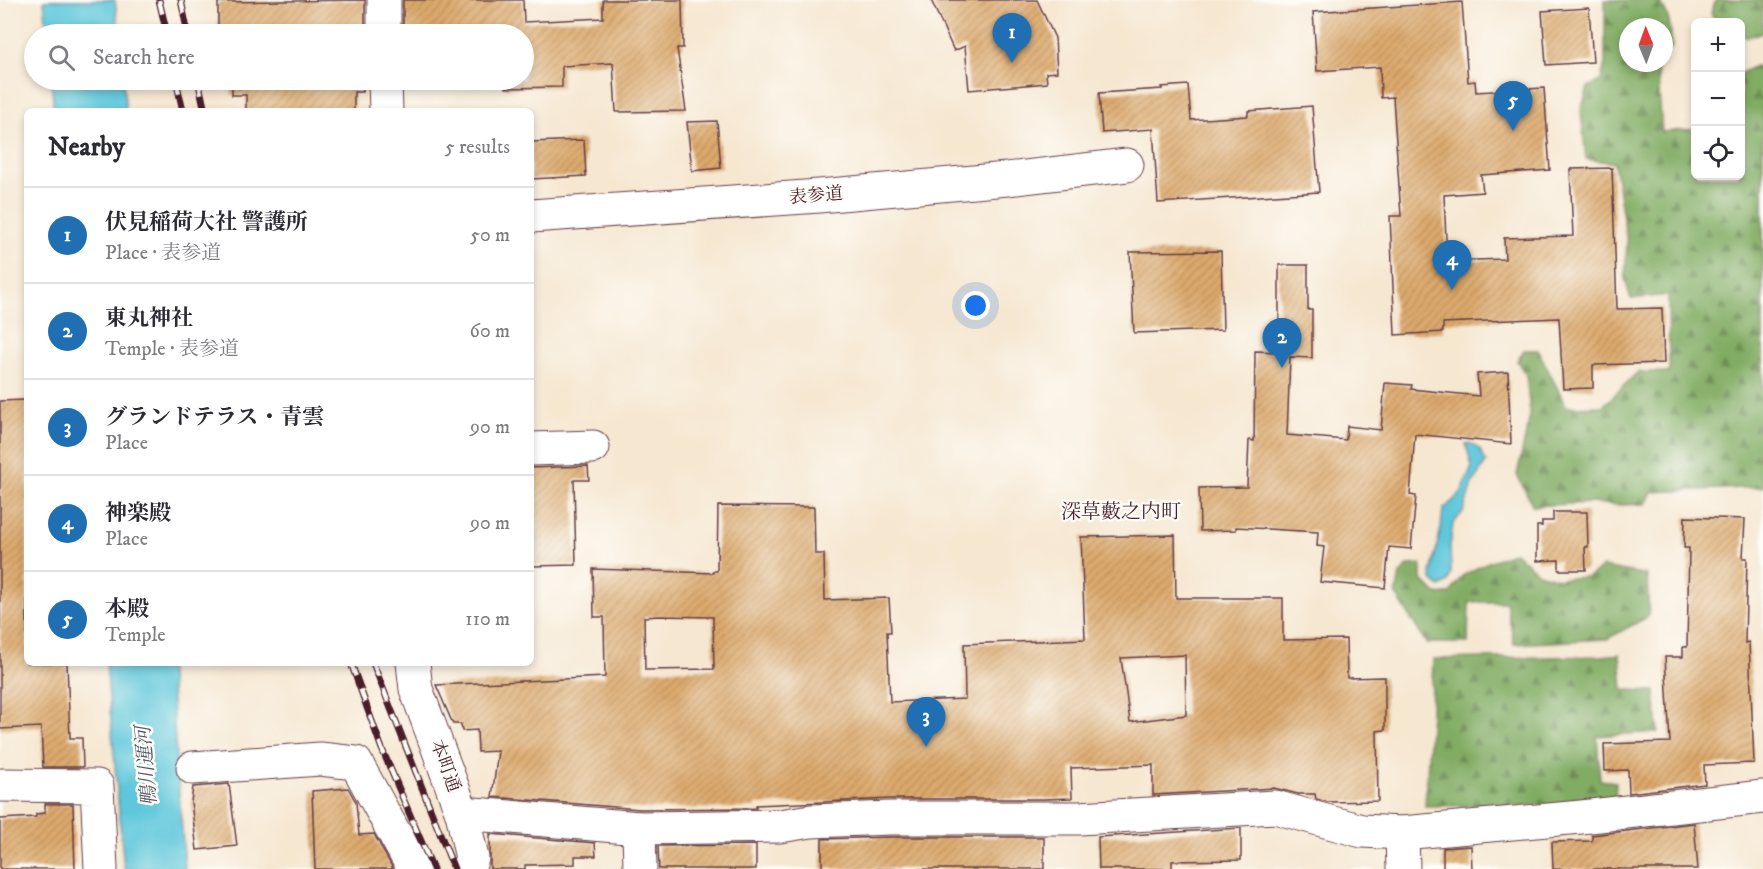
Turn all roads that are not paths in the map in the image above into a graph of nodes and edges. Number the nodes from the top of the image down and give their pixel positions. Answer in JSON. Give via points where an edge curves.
{"nodes":[{"id":1,"x":384,"y":0,"type":"edge"},
{"id":2,"x":384,"y":24,"type":"edge"},
{"id":3,"x":385,"y":90,"type":"edge"},
{"id":4,"x":386,"y":108,"type":"edge"},
{"id":5,"x":1113,"y":166,"type":"dead end"},
{"id":6,"x":534,"y":216,"type":"edge"},
{"id":7,"x":593,"y":447,"type":"dead end"},
{"id":8,"x":534,"y":449,"type":"edge"},
{"id":9,"x":413,"y":666,"type":"edge"},
{"id":10,"x":193,"y":768,"type":"dead end"},
{"id":11,"x":0,"y":785,"type":"edge"},
{"id":12,"x":1763,"y":797,"type":"edge"},
{"id":13,"x":462,"y":813,"type":"junction"},
{"id":14,"x":639,"y":828,"type":"junction"},
{"id":15,"x":1402,"y":833,"type":"junction"},
{"id":16,"x":101,"y":869,"type":"edge"},
{"id":17,"x":414,"y":869,"type":"edge"},
{"id":18,"x":468,"y":869,"type":"edge"},
{"id":19,"x":640,"y":869,"type":"edge"},
{"id":20,"x":1403,"y":869,"type":"edge"}],
"edges":[{"from":1,"to":2,"type":"street"},
{"from":3,"to":4,"type":"street"},
{"from":5,"to":6,"type":"street","name":"表参道","via":[[819,196]]},
{"from":7,"to":8,"type":"street"},
{"from":9,"to":13,"type":"street","name":"本町通","via":[[416,689]]},
{"from":10,"to":17,"type":"street","via":[[320,759],[357,763]]},
{"from":11,"to":16,"type":"street","via":[[97,786]]},
{"from":12,"to":15,"type":"street"},
{"from":13,"to":14,"type":"street"},
{"from":13,"to":18,"type":"street","name":"本町通","via":[[472,858]]},
{"from":14,"to":15,"type":"street","via":[[780,826],[812,820],[891,818],[1079,818],[1275,807],[1362,831]]},
{"from":14,"to":19,"type":"street"},
{"from":15,"to":20,"type":"street"}]}
